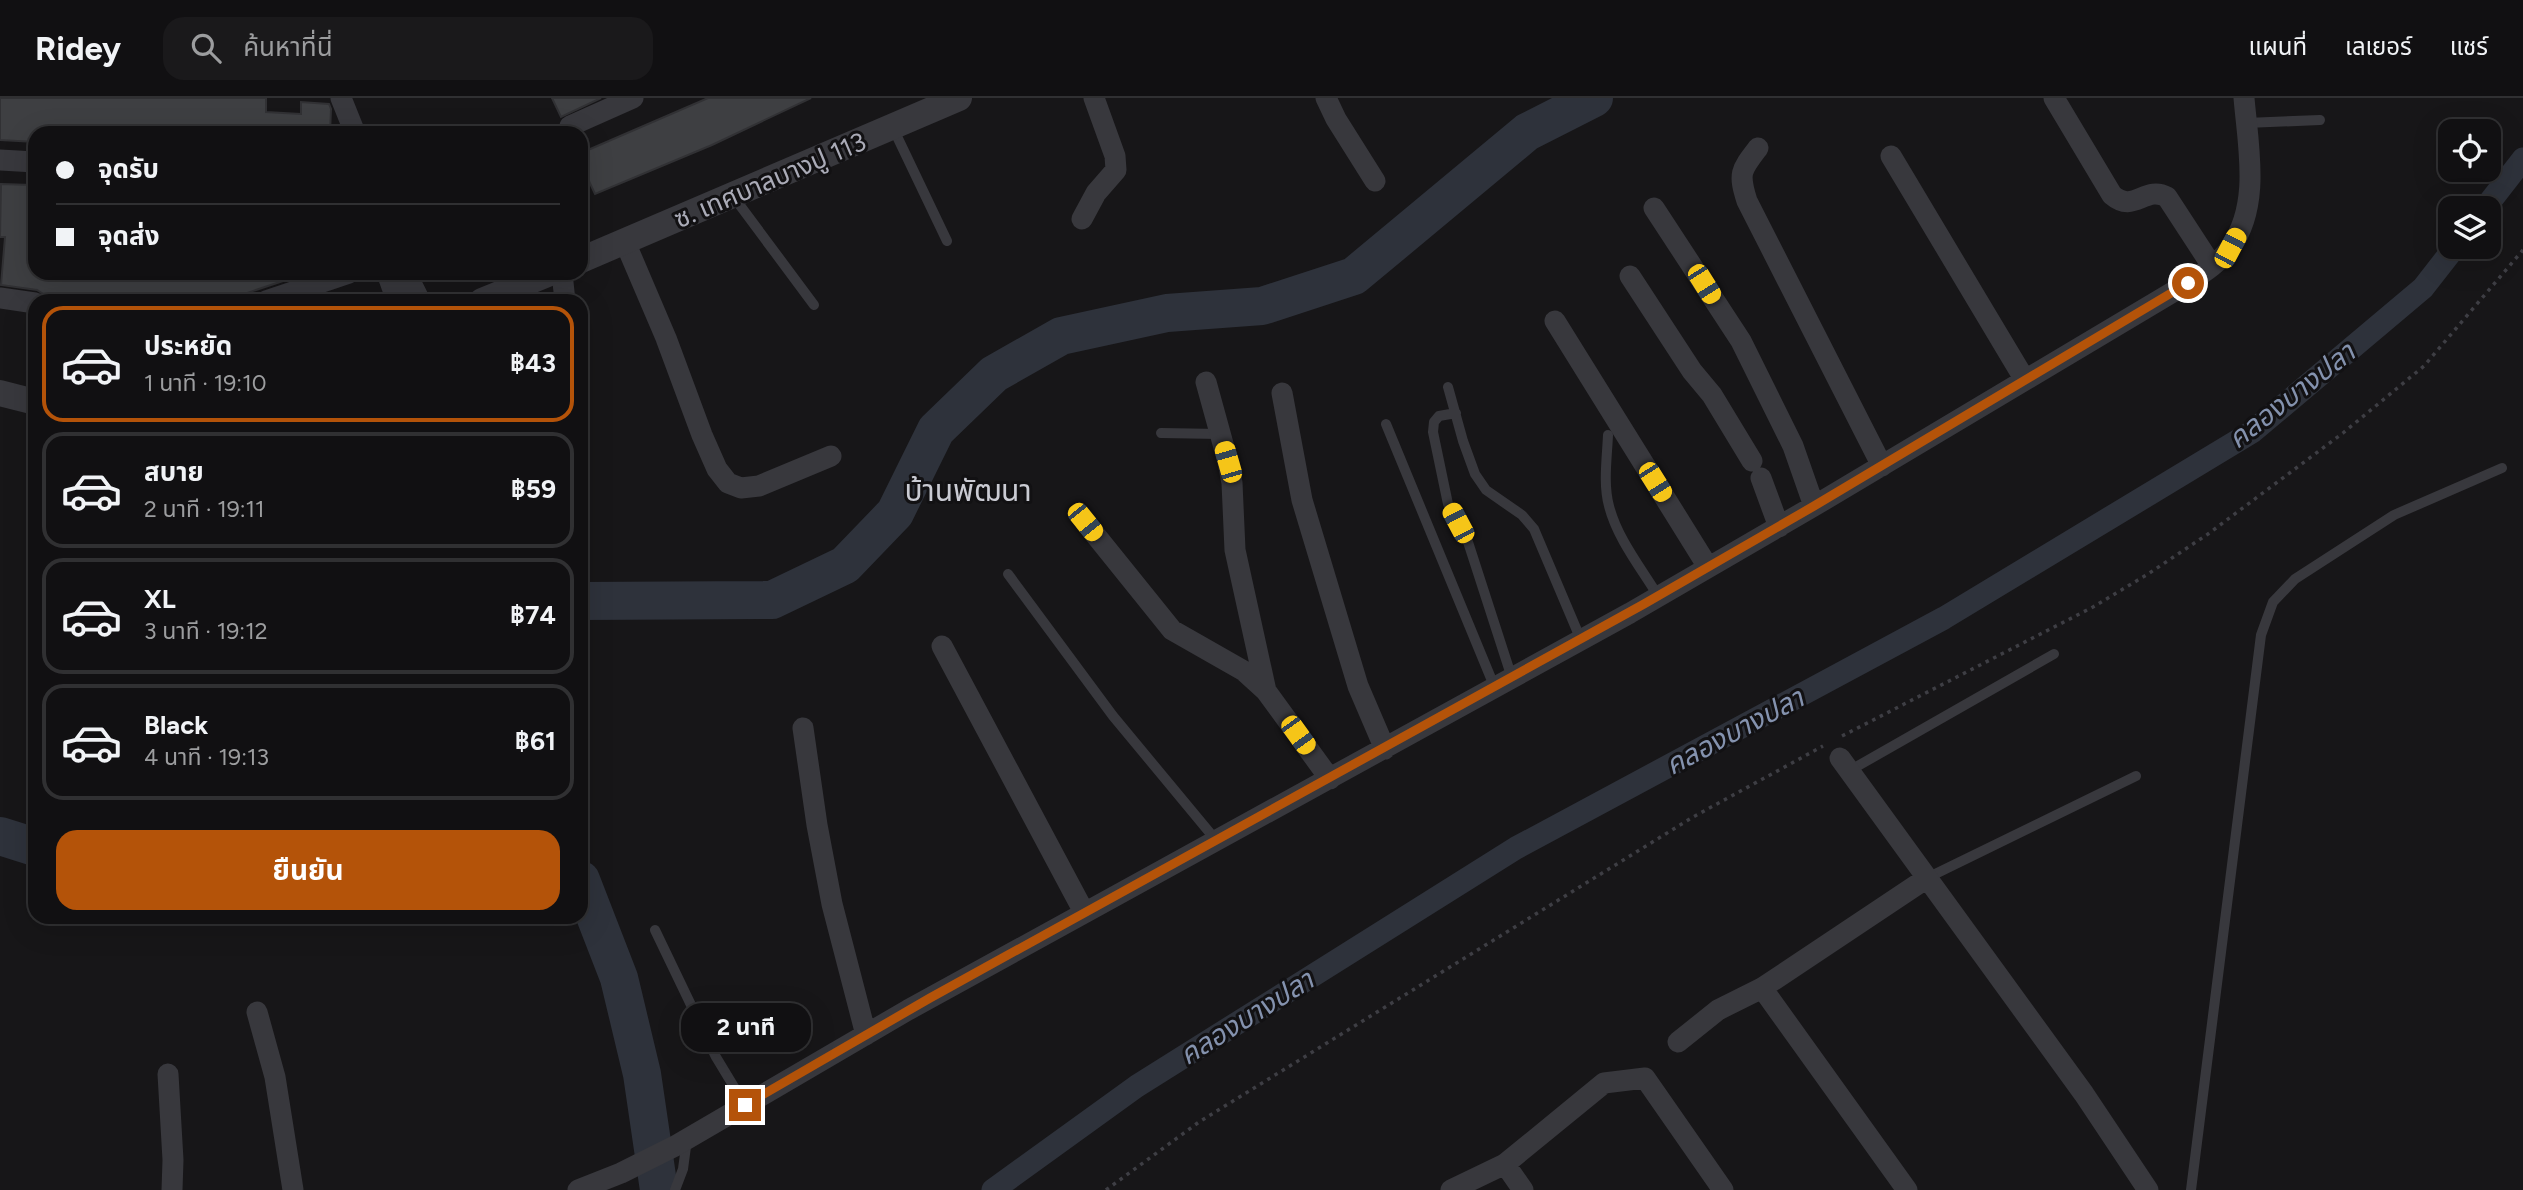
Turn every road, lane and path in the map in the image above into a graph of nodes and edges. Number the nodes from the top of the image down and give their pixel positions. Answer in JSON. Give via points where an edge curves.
{"nodes":[{"id":1,"x":341,"y":98,"type":"edge"},
{"id":2,"x":633,"y":98,"type":"edge"},
{"id":3,"x":959,"y":98,"type":"edge"},
{"id":4,"x":1094,"y":98,"type":"edge"},
{"id":5,"x":1326,"y":98,"type":"edge"},
{"id":6,"x":2054,"y":98,"type":"edge"},
{"id":7,"x":2244,"y":98,"type":"edge"},
{"id":8,"x":2320,"y":120,"type":"dead end"},
{"id":9,"x":2246,"y":122,"type":"junction"},
{"id":10,"x":349,"y":126,"type":"edge"},
{"id":11,"x":572,"y":126,"type":"edge"},
{"id":12,"x":893,"y":128,"type":"junction"},
{"id":13,"x":1758,"y":148,"type":"dead end"},
{"id":14,"x":1891,"y":156,"type":"dead end"},
{"id":15,"x":0,"y":160,"type":"edge"},
{"id":16,"x":28,"y":162,"type":"edge"},
{"id":17,"x":1375,"y":181,"type":"dead end"},
{"id":18,"x":733,"y":196,"type":"junction"},
{"id":19,"x":1654,"y":208,"type":"dead end"},
{"id":20,"x":1082,"y":219,"type":"dead end"},
{"id":21,"x":947,"y":241,"type":"dead end"},
{"id":22,"x":625,"y":242,"type":"junction"},
{"id":23,"x":588,"y":257,"type":"edge"},
{"id":24,"x":2212,"y":266,"type":"junction"},
{"id":25,"x":1630,"y":276,"type":"dead end"},
{"id":26,"x":328,"y":280,"type":"edge"},
{"id":27,"x":541,"y":280,"type":"edge"},
{"id":28,"x":525,"y":293,"type":"edge"},
{"id":29,"x":287,"y":294,"type":"edge"},
{"id":30,"x":0,"y":298,"type":"edge"},
{"id":31,"x":28,"y":302,"type":"edge"},
{"id":32,"x":814,"y":305,"type":"dead end"},
{"id":33,"x":1555,"y":321,"type":"dead end"},
{"id":34,"x":2025,"y":380,"type":"junction"},
{"id":35,"x":1206,"y":383,"type":"dead end"},
{"id":36,"x":1448,"y":387,"type":"dead end"},
{"id":37,"x":0,"y":393,"type":"edge"},
{"id":38,"x":1282,"y":393,"type":"dead end"},
{"id":39,"x":28,"y":400,"type":"edge"},
{"id":40,"x":1456,"y":413,"type":"junction"},
{"id":41,"x":1386,"y":424,"type":"dead end"},
{"id":42,"x":1161,"y":433,"type":"dead end"},
{"id":43,"x":1220,"y":434,"type":"junction"},
{"id":44,"x":1608,"y":435,"type":"dead end"},
{"id":45,"x":831,"y":456,"type":"dead end"},
{"id":46,"x":1882,"y":466,"type":"junction"},
{"id":47,"x":2502,"y":468,"type":"dead end"},
{"id":48,"x":1814,"y":506,"type":"junction"},
{"id":49,"x":1085,"y":522,"type":"dead end"},
{"id":50,"x":1779,"y":527,"type":"junction"},
{"id":51,"x":1708,"y":567,"type":"junction"},
{"id":52,"x":1008,"y":574,"type":"dead end"},
{"id":53,"x":1658,"y":596,"type":"junction"},
{"id":54,"x":1581,"y":640,"type":"junction"},
{"id":55,"x":942,"y":646,"type":"dead end"},
{"id":56,"x":2054,"y":654,"type":"dead end"},
{"id":57,"x":1503,"y":683,"type":"junction"},
{"id":58,"x":1266,"y":691,"type":"junction"},
{"id":59,"x":803,"y":728,"type":"dead end"},
{"id":60,"x":1385,"y":749,"type":"junction"},
{"id":61,"x":1844,"y":764,"type":"joint"},
{"id":62,"x":2136,"y":776,"type":"dead end"},
{"id":63,"x":1330,"y":779,"type":"junction"},
{"id":64,"x":1215,"y":839,"type":"junction"},
{"id":65,"x":1927,"y":878,"type":"junction"},
{"id":66,"x":1084,"y":912,"type":"junction"},
{"id":67,"x":656,"y":930,"type":"dead end"},
{"id":68,"x":1762,"y":988,"type":"junction"},
{"id":69,"x":257,"y":1012,"type":"dead end"},
{"id":70,"x":866,"y":1035,"type":"junction"},
{"id":71,"x":1678,"y":1042,"type":"dead end"},
{"id":72,"x":168,"y":1074,"type":"dead end"},
{"id":73,"x":745,"y":1105,"type":"junction"},
{"id":74,"x":681,"y":1142,"type":"junction"},
{"id":75,"x":1505,"y":1164,"type":"junction"},
{"id":76,"x":172,"y":1190,"type":"edge"},
{"id":77,"x":293,"y":1190,"type":"edge"},
{"id":78,"x":578,"y":1190,"type":"edge"},
{"id":79,"x":675,"y":1190,"type":"edge"},
{"id":80,"x":1451,"y":1190,"type":"edge"},
{"id":81,"x":1523,"y":1190,"type":"edge"},
{"id":82,"x":1723,"y":1190,"type":"edge"},
{"id":83,"x":1907,"y":1190,"type":"edge"},
{"id":84,"x":2148,"y":1190,"type":"edge"},
{"id":85,"x":2191,"y":1190,"type":"edge"}],
"edges":[{"from":1,"to":10,"type":"street"},
{"from":2,"to":11,"type":"street"},
{"from":3,"to":12,"type":"street","name":"ซ. เทศบาลบางปู 113"},
{"from":4,"to":20,"type":"street","via":[[1116,170]]},
{"from":5,"to":17,"type":"street"},
{"from":6,"to":24,"type":"street","via":[[2112,195],[2130,203],[2152,194],[2167,197]]},
{"from":7,"to":9,"type":"street"},
{"from":8,"to":9,"type":"lane"},
{"from":9,"to":24,"type":"street","via":[[2248,205],[2230,248]]},
{"from":12,"to":18,"type":"street","name":"ซ. เทศบาลบางปู 113"},
{"from":12,"to":21,"type":"lane"},
{"from":13,"to":46,"type":"street","via":[[1741,170],[1747,201]]},
{"from":14,"to":34,"type":"street"},
{"from":15,"to":16,"type":"street"},
{"from":18,"to":22,"type":"street","name":"ซ. เทศบาลบางปู 113"},
{"from":18,"to":32,"type":"lane"},
{"from":19,"to":48,"type":"street","via":[[1741,341],[1793,446]]},
{"from":22,"to":23,"type":"street","name":"ซ. เทศบาลบางปู 113"},
{"from":22,"to":45,"type":"street","via":[[702,435],[728,483],[741,488],[759,486]]},
{"from":24,"to":34,"type":"street"},
{"from":25,"to":50,"type":"street","via":[[1757,469]]},
{"from":26,"to":29,"type":"street"},
{"from":27,"to":28,"type":"street"},
{"from":30,"to":31,"type":"street"},
{"from":33,"to":51,"type":"street"},
{"from":34,"to":46,"type":"street"},
{"from":35,"to":43,"type":"street"},
{"from":36,"to":40,"type":"lane"},
{"from":37,"to":39,"type":"street"},
{"from":38,"to":60,"type":"street","via":[[1302,500],[1358,686]]},
{"from":40,"to":54,"type":"lane","via":[[1475,474],[1486,490],[1522,515],[1534,530]]},
{"from":40,"to":57,"type":"lane","via":[[1439,416],[1433,432],[1448,504],[1468,542]]},
{"from":41,"to":57,"type":"lane"},
{"from":42,"to":43,"type":"lane"},
{"from":43,"to":58,"type":"street","via":[[1232,483],[1235,550]]},
{"from":44,"to":53,"type":"lane","via":[[1608,503]]},
{"from":46,"to":48,"type":"street"},
{"from":47,"to":85,"type":"lane","via":[[2394,515],[2295,579],[2273,602],[2261,635]]},
{"from":48,"to":50,"type":"street"},
{"from":49,"to":58,"type":"street","via":[[1172,630],[1244,671]]},
{"from":50,"to":51,"type":"street"},
{"from":51,"to":53,"type":"street"},
{"from":52,"to":64,"type":"lane","via":[[1113,716]]},
{"from":53,"to":54,"type":"street"},
{"from":54,"to":57,"type":"street"},
{"from":55,"to":66,"type":"street"},
{"from":56,"to":61,"type":"lane"},
{"from":57,"to":60,"type":"street"},
{"from":58,"to":63,"type":"street"},
{"from":59,"to":70,"type":"street","via":[[832,904]]},
{"from":60,"to":63,"type":"street"},
{"from":61,"to":65,"type":"street"},
{"from":62,"to":65,"type":"lane"},
{"from":63,"to":64,"type":"street"},
{"from":64,"to":66,"type":"street"},
{"from":65,"to":68,"type":"street"},
{"from":65,"to":84,"type":"street"},
{"from":66,"to":70,"type":"street"},
{"from":67,"to":73,"type":"lane","via":[[716,1058]]},
{"from":68,"to":71,"type":"street","via":[[1718,1010]]},
{"from":68,"to":83,"type":"street"},
{"from":69,"to":77,"type":"street","via":[[275,1077]]},
{"from":70,"to":73,"type":"street"},
{"from":72,"to":76,"type":"street"},
{"from":73,"to":74,"type":"street"},
{"from":74,"to":78,"type":"street"},
{"from":74,"to":79,"type":"lane","via":[[683,1169]]},
{"from":75,"to":80,"type":"street"},
{"from":75,"to":81,"type":"street"},
{"from":75,"to":82,"type":"street","via":[[1604,1083],[1645,1078]]}]}
